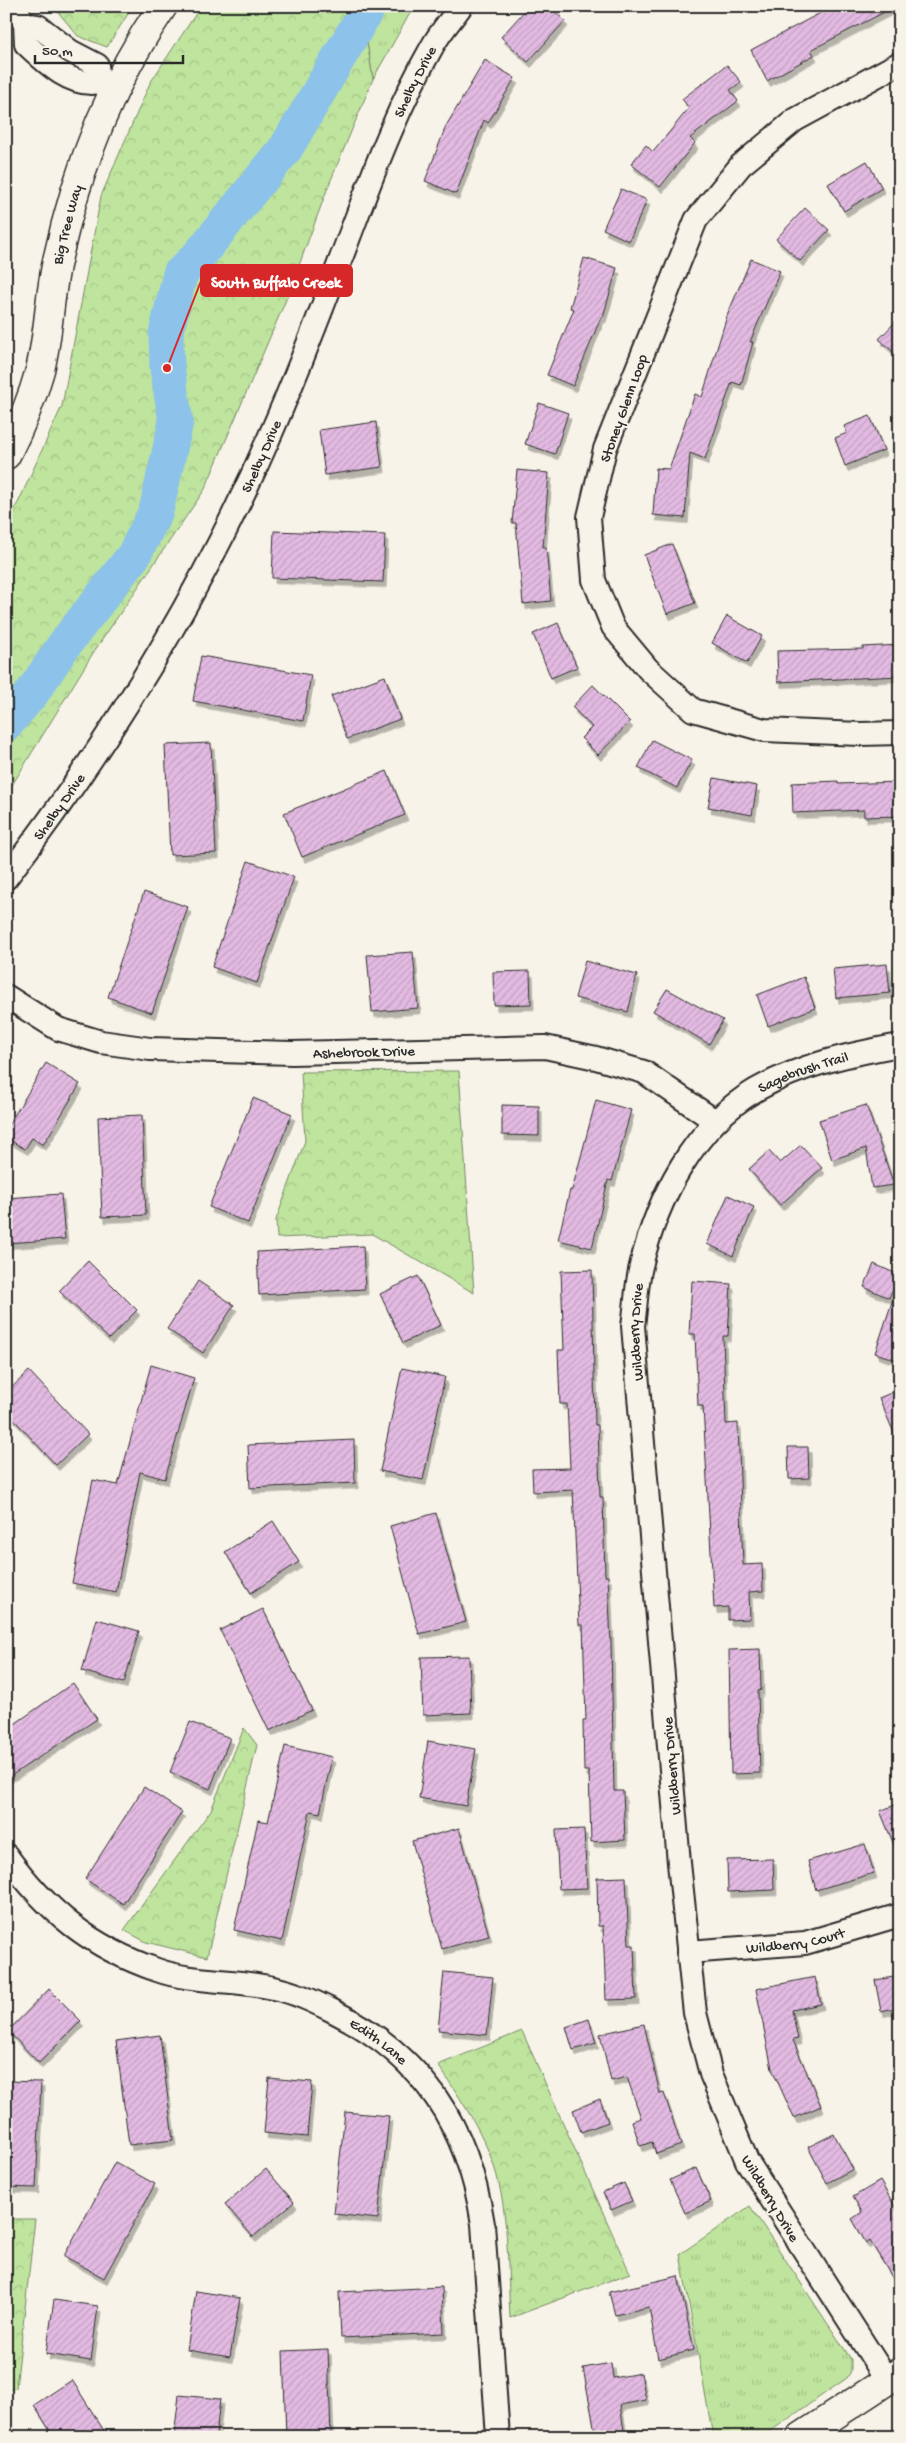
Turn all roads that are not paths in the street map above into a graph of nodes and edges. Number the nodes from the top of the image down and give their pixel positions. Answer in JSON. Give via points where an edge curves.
{"nodes":[{"id":1,"x":163,"y":6,"type":"edge"},
{"id":2,"x":461,"y":6,"type":"edge"},
{"id":3,"x":20,"y":15,"type":"edge"},
{"id":4,"x":900,"y":63,"type":"edge"},
{"id":5,"x":106,"y":87,"type":"junction"},
{"id":6,"x":6,"y":455,"type":"edge"},
{"id":7,"x":900,"y":733,"type":"edge"},
{"id":8,"x":6,"y":878,"type":"edge"},
{"id":9,"x":6,"y":996,"type":"edge"},
{"id":10,"x":900,"y":1045,"type":"edge"},
{"id":11,"x":715,"y":1121,"type":"junction"},
{"id":12,"x":6,"y":1854,"type":"edge"},
{"id":13,"x":900,"y":1915,"type":"edge"},
{"id":14,"x":688,"y":1952,"type":"junction"},
{"id":15,"x":894,"y":2376,"type":"edge"},
{"id":16,"x":498,"y":2437,"type":"edge"},
{"id":17,"x":801,"y":2437,"type":"edge"}],
"edges":[{"from":1,"to":5,"type":"main road","name":"Big Tree Way"},
{"from":2,"to":8,"type":"street","name":"Shelby Drive","via":[[433,45],[391,129],[310,341],[234,514],[159,653],[114,724]]},
{"from":3,"to":5,"type":"street","via":[[97,65]]},
{"from":4,"to":7,"type":"street","name":"Stoney Glenn Loop","via":[[795,120],[741,165],[696,220],[605,449],[589,517],[594,580],[613,626],[648,669],[693,710],[764,730]]},
{"from":5,"to":6,"type":"main road","name":"Big Tree Way","via":[[56,263],[40,370]]},
{"from":9,"to":11,"type":"street","name":"Ashebrook Drive","via":[[58,1029],[101,1042],[150,1049],[292,1053],[545,1047],[644,1072]]},
{"from":10,"to":11,"type":"street","name":"Sagebrush Trail","via":[[846,1055],[803,1069],[756,1091]]},
{"from":11,"to":14,"type":"street","name":"Wildberry Drive","via":[[681,1168],[655,1218],[640,1268],[633,1326]]},
{"from":12,"to":16,"type":"street","name":"Edith Lane","via":[[29,1886],[50,1906],[110,1951],[159,1971],[273,1988],[307,1998],[361,2025],[402,2057],[430,2086],[462,2145],[479,2199]]},
{"from":13,"to":14,"type":"street","name":"Wildberry Court","via":[[805,1942]]},
{"from":14,"to":15,"type":"street","name":"Wildberry Drive","via":[[695,2013],[711,2074],[746,2161]]},
{"from":15,"to":17,"type":"main road"}]}
